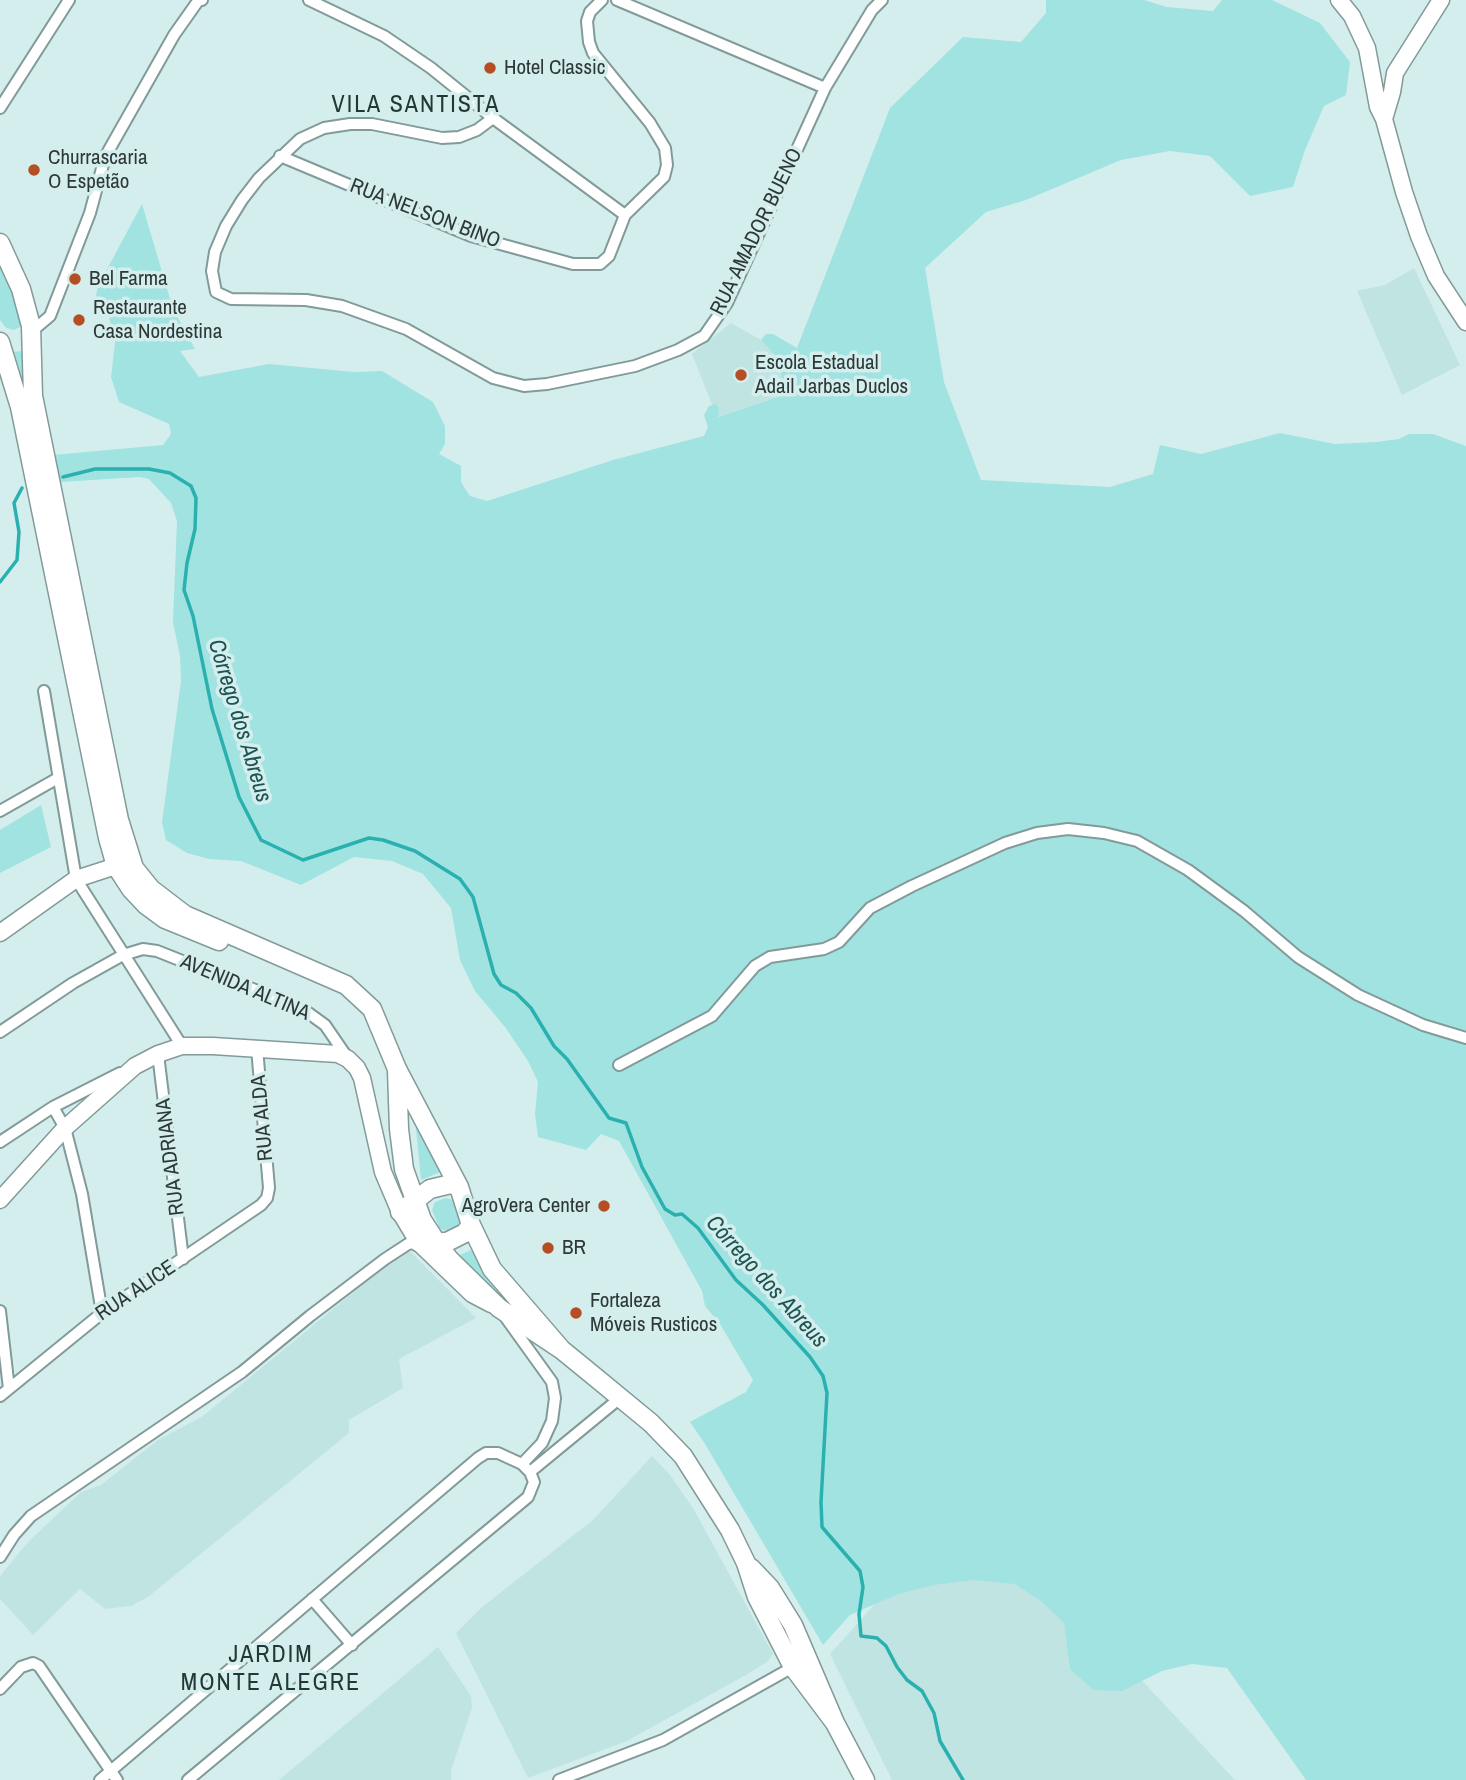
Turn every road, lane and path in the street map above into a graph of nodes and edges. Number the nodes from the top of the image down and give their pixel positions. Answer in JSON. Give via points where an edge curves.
{"nodes":[{"id":1,"x":69,"y":0,"type":"edge"},
{"id":2,"x":202,"y":0,"type":"edge"},
{"id":3,"x":309,"y":0,"type":"edge"},
{"id":4,"x":602,"y":0,"type":"edge"},
{"id":5,"x":617,"y":0,"type":"edge"},
{"id":6,"x":882,"y":0,"type":"edge"},
{"id":7,"x":1339,"y":0,"type":"edge"},
{"id":8,"x":1441,"y":0,"type":"edge"},
{"id":9,"x":1395,"y":73,"type":"junction"},
{"id":10,"x":1373,"y":74,"type":"junction"},
{"id":11,"x":825,"y":88,"type":"junction"},
{"id":12,"x":0,"y":108,"type":"edge"},
{"id":13,"x":493,"y":118,"type":"junction"},
{"id":14,"x":1384,"y":119,"type":"junction"},
{"id":15,"x":280,"y":156,"type":"junction"},
{"id":16,"x":625,"y":215,"type":"junction"},
{"id":17,"x":0,"y":243,"type":"edge"},
{"id":18,"x":1466,"y":323,"type":"edge"},
{"id":19,"x":31,"y":332,"type":"junction"},
{"id":20,"x":0,"y":336,"type":"edge"},
{"id":21,"x":0,"y":342,"type":"edge"},
{"id":22,"x":44,"y":691,"type":"dead end"},
{"id":23,"x":58,"y":778,"type":"junction"},
{"id":24,"x":0,"y":811,"type":"edge"},
{"id":25,"x":116,"y":866,"type":"junction"},
{"id":26,"x":76,"y":879,"type":"junction"},
{"id":27,"x":0,"y":933,"type":"edge"},
{"id":28,"x":123,"y":954,"type":"junction"},
{"id":29,"x":273,"y":955,"type":"junction"},
{"id":30,"x":0,"y":1032,"type":"edge"},
{"id":31,"x":1466,"y":1038,"type":"edge"},
{"id":32,"x":182,"y":1046,"type":"junction"},
{"id":33,"x":257,"y":1048,"type":"junction"},
{"id":34,"x":158,"y":1054,"type":"junction"},
{"id":35,"x":348,"y":1059,"type":"junction"},
{"id":36,"x":619,"y":1065,"type":"dead end"},
{"id":37,"x":135,"y":1066,"type":"junction"},
{"id":38,"x":397,"y":1069,"type":"junction"},
{"id":39,"x":53,"y":1107,"type":"junction"},
{"id":40,"x":65,"y":1128,"type":"junction"},
{"id":41,"x":0,"y":1142,"type":"edge"},
{"id":42,"x":459,"y":1187,"type":"junction"},
{"id":43,"x":269,"y":1188,"type":"joint"},
{"id":44,"x":414,"y":1199,"type":"junction"},
{"id":45,"x":0,"y":1200,"type":"edge"},
{"id":46,"x":400,"y":1212,"type":"junction"},
{"id":47,"x":471,"y":1225,"type":"junction"},
{"id":48,"x":418,"y":1242,"type":"junction"},
{"id":49,"x":437,"y":1243,"type":"junction"},
{"id":50,"x":183,"y":1259,"type":"junction"},
{"id":51,"x":499,"y":1308,"type":"junction"},
{"id":52,"x":0,"y":1311,"type":"edge"},
{"id":53,"x":102,"y":1313,"type":"junction"},
{"id":54,"x":562,"y":1350,"type":"junction"},
{"id":55,"x":5,"y":1393,"type":"edge"},
{"id":56,"x":620,"y":1398,"type":"junction"},
{"id":57,"x":526,"y":1468,"type":"junction"},
{"id":58,"x":0,"y":1557,"type":"edge"},
{"id":59,"x":747,"y":1563,"type":"junction"},
{"id":60,"x":312,"y":1599,"type":"junction"},
{"id":61,"x":352,"y":1645,"type":"junction"},
{"id":62,"x":793,"y":1667,"type":"junction"},
{"id":63,"x":0,"y":1689,"type":"edge"},
{"id":64,"x":835,"y":1723,"type":"junction"},
{"id":65,"x":113,"y":1776,"type":"edge"},
{"id":66,"x":100,"y":1780,"type":"edge"},
{"id":67,"x":188,"y":1780,"type":"edge"},
{"id":68,"x":559,"y":1780,"type":"edge"},
{"id":69,"x":865,"y":1780,"type":"edge"}],
"edges":[{"from":1,"to":12,"type":"street"},
{"from":2,"to":19,"type":"street","via":[[174,35],[105,157],[90,213],[50,316]]},
{"from":3,"to":13,"type":"street","via":[[384,36]]},
{"from":4,"to":16,"type":"street","via":[[587,21],[593,53],[650,123],[665,148],[667,165],[653,191]]},
{"from":5,"to":11,"type":"street"},
{"from":6,"to":11,"type":"street","name":"RUA AMADOR BUENO"},
{"from":7,"to":10,"type":"street","via":[[1361,33]]},
{"from":8,"to":9,"type":"street"},
{"from":9,"to":10,"type":"street","via":[[1386,82]]},
{"from":9,"to":14,"type":"street"},
{"from":10,"to":14,"type":"street"},
{"from":11,"to":15,"type":"street","name":"RUA AMADOR BUENO","via":[[727,303],[704,337],[635,366],[547,384],[524,386],[493,378],[406,329],[342,306],[306,300],[231,299],[216,292],[212,271],[226,226]]},
{"from":13,"to":15,"type":"street","name":"RUA AMADOR BUENO","via":[[458,138],[372,124],[324,128],[300,139]]},
{"from":13,"to":16,"type":"street"},
{"from":14,"to":18,"type":"street","via":[[1419,236],[1436,276]]},
{"from":15,"to":16,"type":"street","name":"RUA NELSON BINO","via":[[471,236],[573,264],[605,261]]},
{"from":17,"to":19,"type":"main road","via":[[22,289]]},
{"from":19,"to":20,"type":"main road","via":[[14,341]]},
{"from":19,"to":29,"type":"main road","via":[[33,396],[112,786],[134,868],[171,906]]},
{"from":21,"to":25,"type":"main road","via":[[20,407]]},
{"from":22,"to":23,"type":"street"},
{"from":23,"to":24,"type":"street"},
{"from":23,"to":26,"type":"street"},
{"from":25,"to":26,"type":"street"},
{"from":25,"to":29,"type":"main road","via":[[131,889],[165,919],[232,946]]},
{"from":26,"to":27,"type":"street"},
{"from":26,"to":28,"type":"street"},
{"from":28,"to":30,"type":"street"},
{"from":28,"to":32,"type":"street"},
{"from":28,"to":35,"type":"street","name":"AVENIDA ALTINA","via":[[157,951],[303,1009],[325,1025]]},
{"from":29,"to":38,"type":"main road","via":[[355,991],[372,1009]]},
{"from":31,"to":36,"type":"street","via":[[1423,1025],[1357,995],[1298,957],[1188,870],[1138,841],[1068,829],[1005,844],[912,886],[870,908],[839,942],[824,949],[770,957],[755,966],[712,1016]]},
{"from":32,"to":33,"type":"street"},
{"from":32,"to":34,"type":"street"},
{"from":33,"to":35,"type":"street","via":[[326,1052]]},
{"from":33,"to":43,"type":"street","name":"RUA ALDA"},
{"from":34,"to":37,"type":"street"},
{"from":34,"to":50,"type":"street","name":"RUA ADRIANA"},
{"from":35,"to":46,"type":"street","via":[[362,1078],[383,1172]]},
{"from":37,"to":39,"type":"street"},
{"from":37,"to":40,"type":"street"},
{"from":38,"to":42,"type":"main road"},
{"from":38,"to":44,"type":"main road","via":[[398,1129]]},
{"from":39,"to":40,"type":"street"},
{"from":39,"to":41,"type":"street"},
{"from":40,"to":45,"type":"street"},
{"from":40,"to":53,"type":"street","via":[[82,1194]]},
{"from":42,"to":44,"type":"main road","via":[[440,1186]]},
{"from":42,"to":47,"type":"main road"},
{"from":43,"to":50,"type":"street","name":"RUA ALICE","via":[[261,1205]]},
{"from":44,"to":46,"type":"main road"},
{"from":44,"to":49,"type":"main road"},
{"from":46,"to":48,"type":"street"},
{"from":47,"to":49,"type":"main road","via":[[456,1238]]},
{"from":47,"to":54,"type":"main road","via":[[492,1269]]},
{"from":48,"to":49,"type":"main road"},
{"from":48,"to":51,"type":"street","via":[[472,1294]]},
{"from":48,"to":58,"type":"street","via":[[385,1259],[242,1372],[31,1516]]},
{"from":49,"to":51,"type":"main road"},
{"from":50,"to":53,"type":"street","name":"RUA ALICE"},
{"from":51,"to":54,"type":"main road"},
{"from":51,"to":57,"type":"street","via":[[552,1382],[555,1398],[552,1421]]},
{"from":52,"to":55,"type":"street"},
{"from":53,"to":55,"type":"street","name":"RUA ALICE"},
{"from":54,"to":56,"type":"main road"},
{"from":56,"to":57,"type":"street"},
{"from":56,"to":59,"type":"main road","via":[[683,1456]]},
{"from":57,"to":60,"type":"street","via":[[498,1453],[486,1453]]},
{"from":57,"to":61,"type":"street","via":[[534,1482],[528,1497]]},
{"from":59,"to":62,"type":"main road","via":[[757,1597]]},
{"from":59,"to":64,"type":"main road","via":[[770,1588],[793,1625]]},
{"from":60,"to":61,"type":"street"},
{"from":60,"to":65,"type":"street"},
{"from":61,"to":67,"type":"street"},
{"from":62,"to":64,"type":"main road"},
{"from":62,"to":68,"type":"street","via":[[663,1740]]},
{"from":63,"to":65,"type":"street","via":[[21,1667],[39,1666]]},
{"from":64,"to":69,"type":"main road"},
{"from":65,"to":66,"type":"street"}]}
